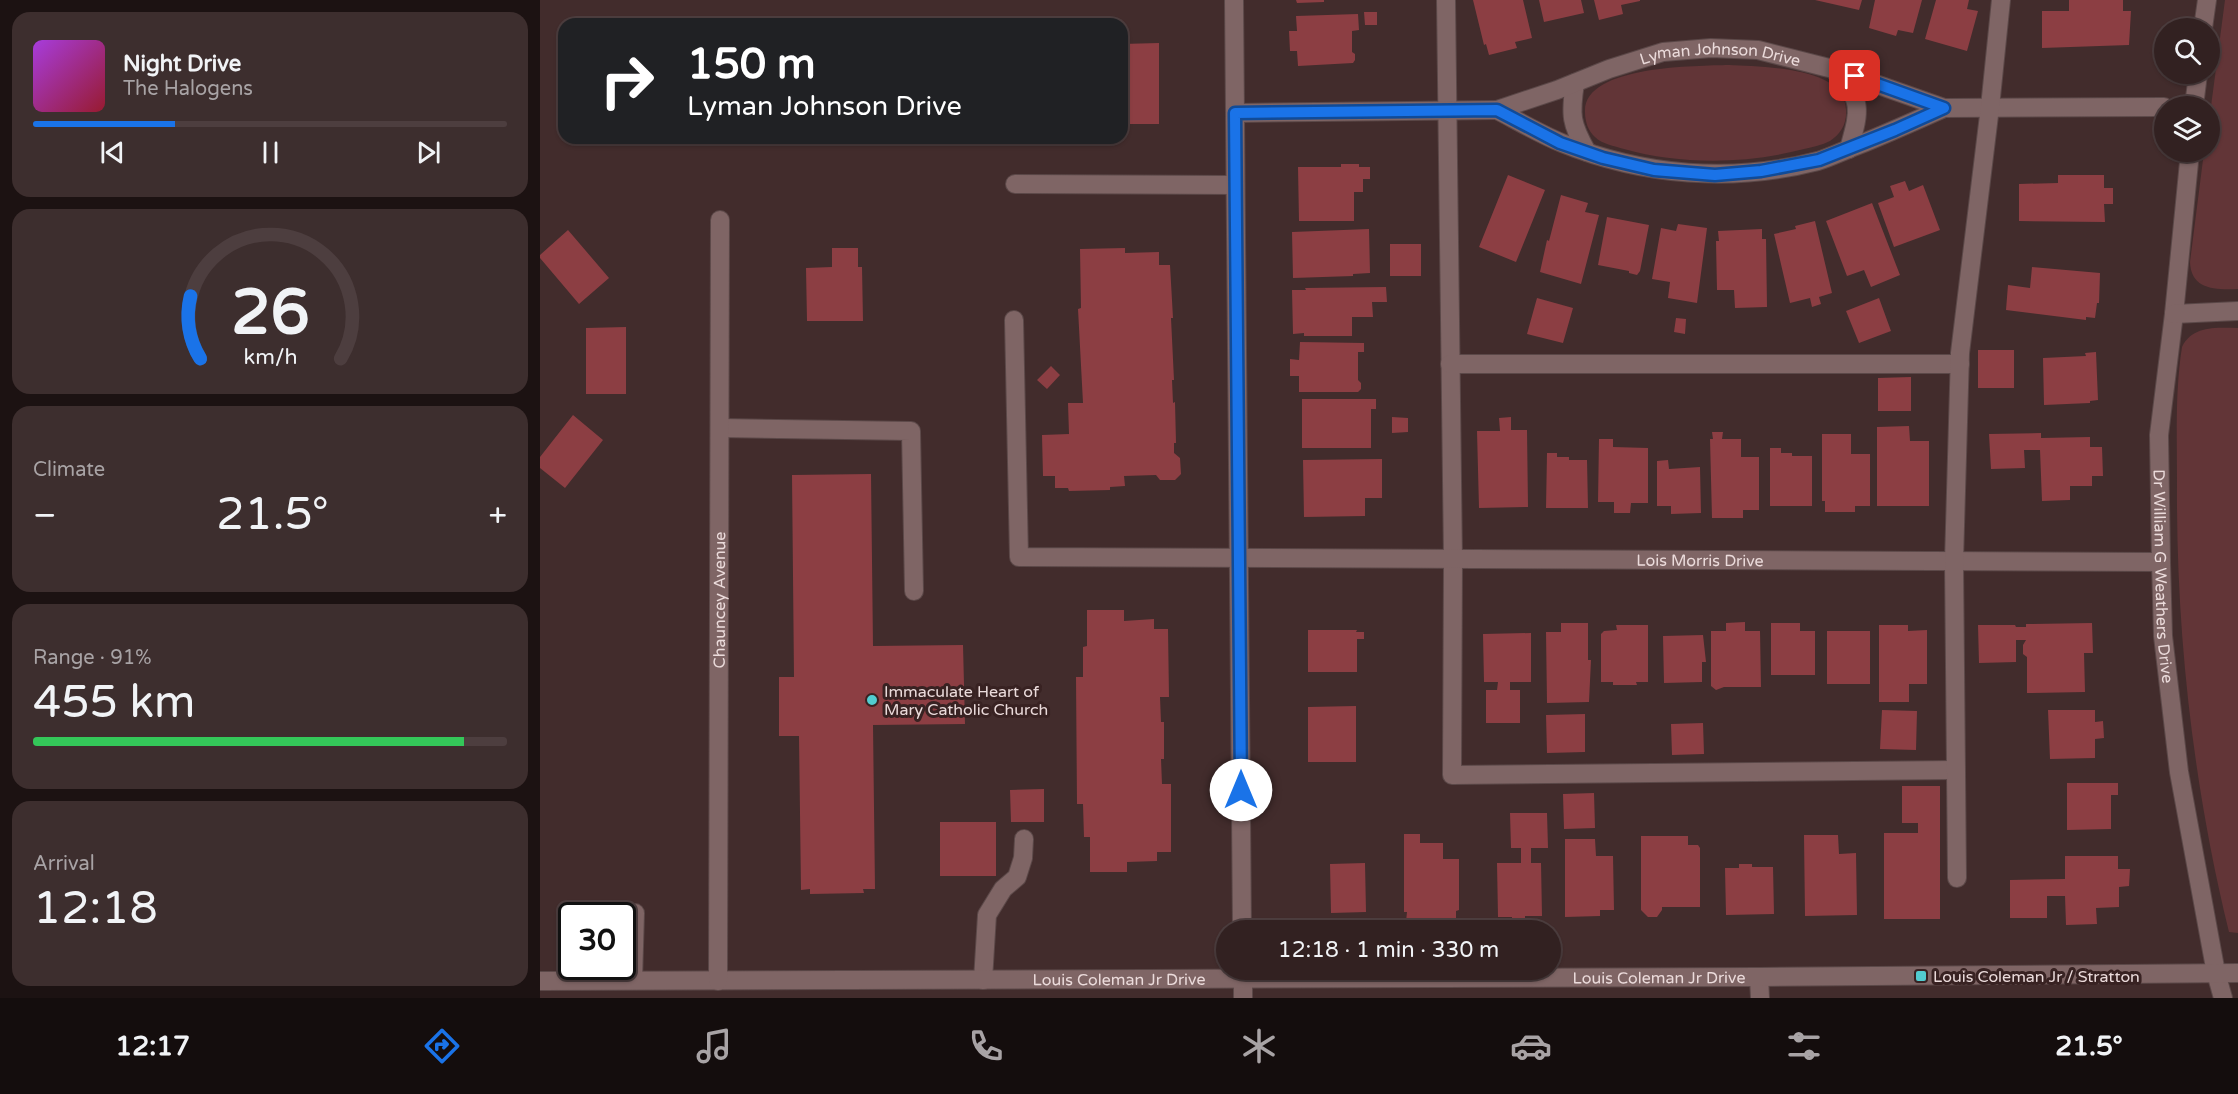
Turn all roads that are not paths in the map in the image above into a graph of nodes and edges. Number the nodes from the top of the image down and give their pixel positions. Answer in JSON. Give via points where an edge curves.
{"nodes":[{"id":1,"x":1234,"y":0,"type":"edge"},
{"id":2,"x":1446,"y":0,"type":"edge"},
{"id":3,"x":2001,"y":0,"type":"edge"},
{"id":4,"x":2207,"y":0,"type":"edge"},
{"id":5,"x":2204,"y":18,"type":"edge"},
{"id":6,"x":1833,"y":69,"type":"junction"},
{"id":7,"x":1575,"y":83,"type":"junction"},
{"id":8,"x":1990,"y":107,"type":"junction"},
{"id":9,"x":2154,"y":107,"type":"edge"},
{"id":10,"x":1944,"y":108,"type":"junction"},
{"id":11,"x":1447,"y":110,"type":"junction"},
{"id":12,"x":1497,"y":110,"type":"junction"},
{"id":13,"x":1235,"y":113,"type":"junction"},
{"id":14,"x":1849,"y":149,"type":"junction"},
{"id":15,"x":1587,"y":152,"type":"junction"},
{"id":16,"x":2189,"y":162,"type":"edge"},
{"id":17,"x":1015,"y":184,"type":"dead end"},
{"id":18,"x":1235,"y":185,"type":"junction"},
{"id":19,"x":720,"y":220,"type":"dead end"},
{"id":20,"x":2238,"y":311,"type":"edge"},
{"id":21,"x":2174,"y":314,"type":"junction"},
{"id":22,"x":1014,"y":320,"type":"dead end"},
{"id":23,"x":1450,"y":364,"type":"junction"},
{"id":24,"x":1960,"y":364,"type":"junction"},
{"id":25,"x":721,"y":428,"type":"junction"},
{"id":26,"x":1240,"y":556,"type":"junction"},
{"id":27,"x":1453,"y":560,"type":"junction"},
{"id":28,"x":1954,"y":561,"type":"junction"},
{"id":29,"x":2161,"y":562,"type":"junction"},
{"id":30,"x":914,"y":591,"type":"dead end"},
{"id":31,"x":1956,"y":770,"type":"junction"},
{"id":32,"x":1024,"y":839,"type":"dead end"},
{"id":33,"x":1957,"y":878,"type":"dead end"},
{"id":34,"x":1242,"y":920,"type":"edge"},
{"id":35,"x":2216,"y":973,"type":"junction"},
{"id":36,"x":2238,"y":973,"type":"edge"},
{"id":37,"x":1216,"y":975,"type":"edge"},
{"id":38,"x":1561,"y":976,"type":"edge"},
{"id":39,"x":1759,"y":977,"type":"junction"},
{"id":40,"x":983,"y":980,"type":"junction"},
{"id":41,"x":1243,"y":980,"type":"edge"},
{"id":42,"x":540,"y":981,"type":"edge"},
{"id":43,"x":633,"y":981,"type":"joint"},
{"id":44,"x":718,"y":981,"type":"junction"},
{"id":45,"x":570,"y":989,"type":"edge"},
{"id":46,"x":1243,"y":998,"type":"edge"},
{"id":47,"x":1760,"y":998,"type":"edge"},
{"id":48,"x":2223,"y":998,"type":"edge"}],
"edges":[{"from":1,"to":13,"type":"street"},
{"from":2,"to":11,"type":"street"},
{"from":3,"to":8,"type":"street"},
{"from":4,"to":5,"type":"street"},
{"from":6,"to":7,"type":"street","name":"Lyman Johnson Drive","via":[[1758,50],[1711,48],[1663,52]]},
{"from":6,"to":10,"type":"street","name":"Lyman Johnson Drive"},
{"from":6,"to":14,"type":"street","via":[[1851,88],[1857,103]]},
{"from":7,"to":12,"type":"street","name":"Lyman Johnson Drive"},
{"from":7,"to":15,"type":"street","via":[[1571,110],[1575,131]]},
{"from":8,"to":9,"type":"street","name":"Lyman Johnson Drive"},
{"from":8,"to":10,"type":"street","name":"Lyman Johnson Drive"},
{"from":8,"to":24,"type":"street"},
{"from":10,"to":14,"type":"street","name":"Lyman Johnson Drive"},
{"from":11,"to":12,"type":"street","name":"Lyman Johnson Drive"},
{"from":11,"to":13,"type":"street","name":"Lyman Johnson Drive"},
{"from":11,"to":23,"type":"street"},
{"from":12,"to":15,"type":"street","name":"Lyman Johnson Drive","via":[[1560,143]]},
{"from":13,"to":18,"type":"street"},
{"from":14,"to":15,"type":"street","name":"Lyman Johnson Drive","via":[[1784,167],[1715,175],[1654,170]]},
{"from":16,"to":21,"type":"street","name":"Dr William G Weathers Drive"},
{"from":17,"to":18,"type":"street"},
{"from":18,"to":26,"type":"street"},
{"from":19,"to":25,"type":"street","name":"Chauncey Avenue"},
{"from":20,"to":21,"type":"street"},
{"from":21,"to":29,"type":"street","name":"Dr William G Weathers Drive","via":[[2159,435]]},
{"from":22,"to":26,"type":"street","name":"Lois Morris Drive","via":[[1019,557]]},
{"from":23,"to":24,"type":"street"},
{"from":23,"to":27,"type":"street"},
{"from":24,"to":28,"type":"street"},
{"from":25,"to":30,"type":"street","via":[[911,431]]},
{"from":25,"to":44,"type":"street","name":"Chauncey Avenue"},
{"from":26,"to":27,"type":"street","name":"Lois Morris Drive"},
{"from":26,"to":34,"type":"street"},
{"from":27,"to":28,"type":"street","name":"Lois Morris Drive"},
{"from":27,"to":31,"type":"street","via":[[1452,775]]},
{"from":28,"to":29,"type":"street","name":"Lois Morris Drive"},
{"from":28,"to":31,"type":"street"},
{"from":29,"to":35,"type":"street","name":"Dr William G Weathers Drive","via":[[2163,636],[2179,772]]},
{"from":31,"to":33,"type":"street"},
{"from":32,"to":40,"type":"street","via":[[1017,877],[1003,889],[987,915]]},
{"from":35,"to":36,"type":"street","name":"Louis Coleman Jr Drive"},
{"from":35,"to":39,"type":"street","name":"Louis Coleman Jr Drive"},
{"from":35,"to":48,"type":"street","name":"Dr William G Weathers Drive"},
{"from":37,"to":40,"type":"street","name":"Louis Coleman Jr Drive"},
{"from":38,"to":39,"type":"street","name":"Louis Coleman Jr Drive"},
{"from":39,"to":47,"type":"street"},
{"from":40,"to":44,"type":"street","name":"Louis Coleman Jr Drive"},
{"from":41,"to":46,"type":"street"},
{"from":42,"to":45,"type":"street","name":"Louis Coleman Jr Drive"},
{"from":43,"to":44,"type":"street","name":"Louis Coleman Jr Drive"},
{"from":43,"to":45,"type":"street","name":"Louis Coleman Jr Drive"}]}
